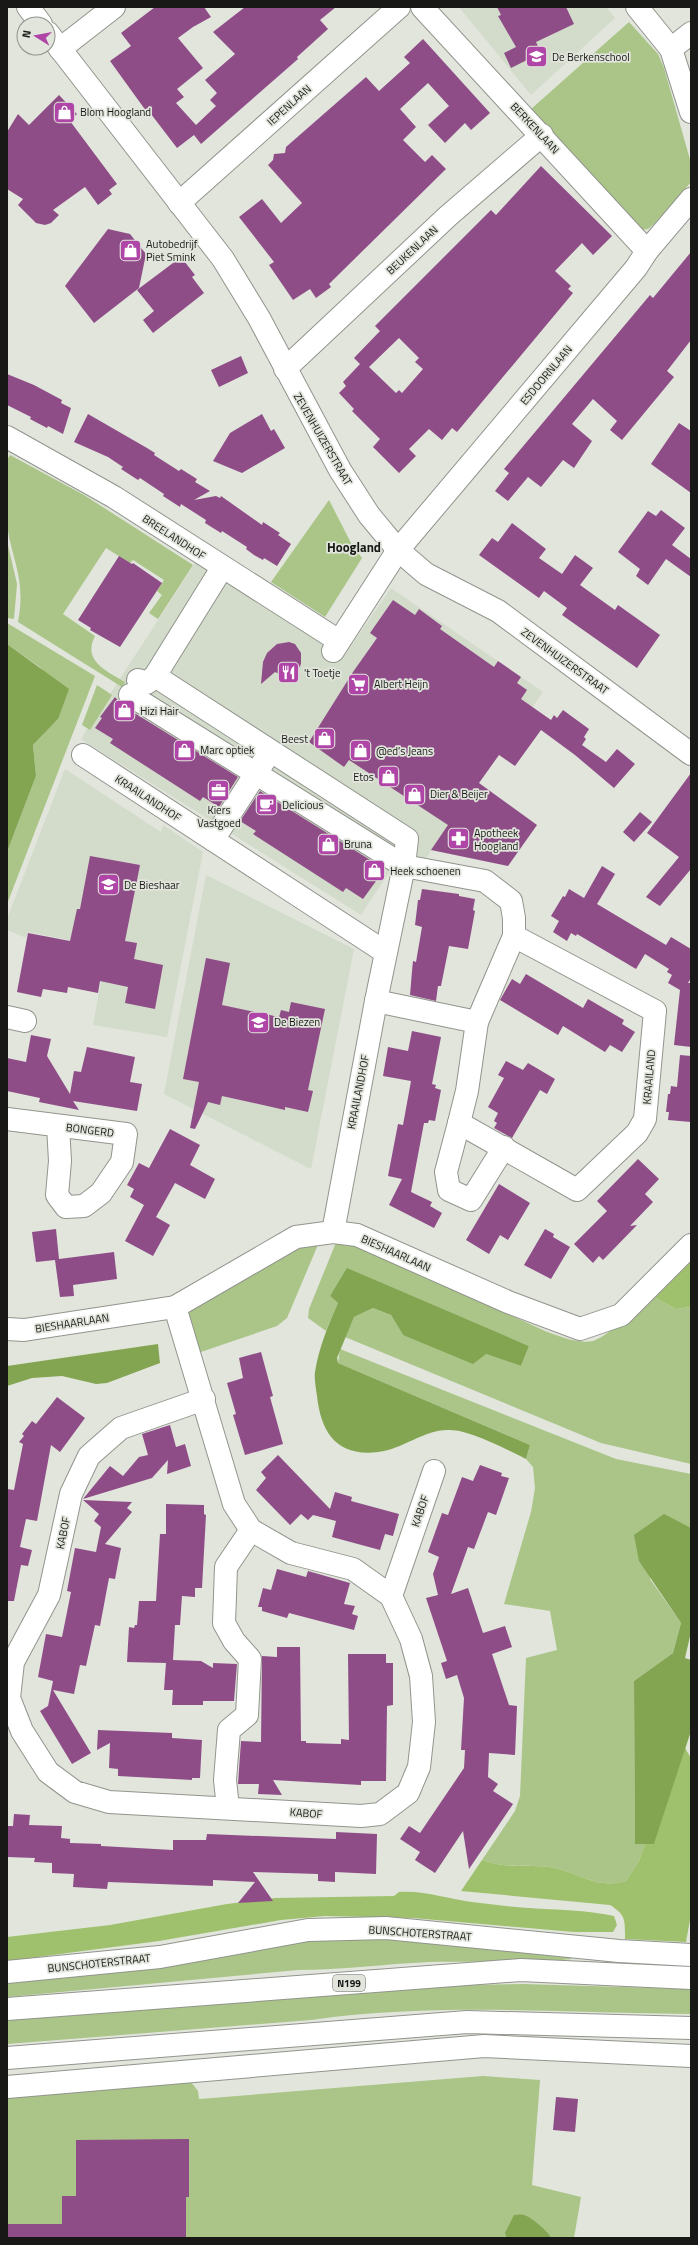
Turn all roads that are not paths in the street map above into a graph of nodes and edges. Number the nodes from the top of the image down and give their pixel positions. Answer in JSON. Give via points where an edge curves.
{"nodes":[{"id":1,"x":28,"y":7,"type":"edge"},
{"id":2,"x":114,"y":7,"type":"edge"},
{"id":3,"x":399,"y":7,"type":"edge"},
{"id":4,"x":422,"y":7,"type":"edge"},
{"id":5,"x":637,"y":7,"type":"edge"},
{"id":6,"x":35,"y":16,"type":"edge"},
{"id":7,"x":691,"y":34,"type":"edge"},
{"id":8,"x":56,"y":40,"type":"edge"},
{"id":9,"x":56,"y":44,"type":"edge"},
{"id":10,"x":671,"y":50,"type":"junction"},
{"id":11,"x":691,"y":112,"type":"edge"},
{"id":12,"x":542,"y":135,"type":"junction"},
{"id":13,"x":691,"y":199,"type":"edge"},
{"id":14,"x":179,"y":203,"type":"junction"},
{"id":15,"x":647,"y":251,"type":"junction"},
{"id":16,"x":285,"y":369,"type":"junction"},
{"id":17,"x":7,"y":437,"type":"edge"},
{"id":18,"x":398,"y":550,"type":"junction"},
{"id":19,"x":222,"y":568,"type":"junction"},
{"id":20,"x":141,"y":684,"type":"junction"},
{"id":21,"x":271,"y":750,"type":"junction"},
{"id":22,"x":691,"y":754,"type":"edge"},
{"id":23,"x":83,"y":755,"type":"dead end"},
{"id":24,"x":256,"y":774,"type":"junction"},
{"id":25,"x":213,"y":840,"type":"junction"},
{"id":26,"x":404,"y":866,"type":"junction"},
{"id":27,"x":514,"y":936,"type":"junction"},
{"id":28,"x":385,"y":952,"type":"junction"},
{"id":29,"x":376,"y":1001,"type":"junction"},
{"id":30,"x":477,"y":1022,"type":"junction"},
{"id":31,"x":7,"y":1119,"type":"edge"},
{"id":32,"x":459,"y":1123,"type":"junction"},
{"id":33,"x":58,"y":1126,"type":"dead end"},
{"id":34,"x":504,"y":1147,"type":"junction"},
{"id":35,"x":333,"y":1232,"type":"junction"},
{"id":36,"x":691,"y":1245,"type":"edge"},
{"id":37,"x":175,"y":1307,"type":"junction"},
{"id":38,"x":7,"y":1329,"type":"edge"},
{"id":39,"x":204,"y":1399,"type":"junction"},
{"id":40,"x":434,"y":1471,"type":"dead end"},
{"id":41,"x":251,"y":1530,"type":"junction"},
{"id":42,"x":391,"y":1596,"type":"junction"},
{"id":43,"x":15,"y":1733,"type":"edge"},
{"id":44,"x":228,"y":1808,"type":"junction"},
{"id":45,"x":691,"y":1955,"type":"edge"},
{"id":46,"x":7,"y":1972,"type":"edge"},
{"id":47,"x":691,"y":1978,"type":"edge"},
{"id":48,"x":7,"y":2009,"type":"edge"},
{"id":49,"x":691,"y":2028,"type":"edge"},
{"id":50,"x":691,"y":2056,"type":"edge"},
{"id":51,"x":7,"y":2058,"type":"edge"},
{"id":52,"x":7,"y":2088,"type":"edge"}],
"edges":[{"from":1,"to":6,"type":"street"},
{"from":2,"to":8,"type":"street"},
{"from":3,"to":14,"type":"street","name":"IEPENLAAN"},
{"from":4,"to":12,"type":"street","name":"BERKENLAAN"},
{"from":5,"to":10,"type":"street"},
{"from":7,"to":10,"type":"street"},
{"from":9,"to":14,"type":"street","name":"ZEVENHUIZERSTRAAT"},
{"from":10,"to":11,"type":"street"},
{"from":12,"to":15,"type":"street","name":"BERKENLAAN"},
{"from":12,"to":16,"type":"street","name":"BEUKENLAAN","via":[[448,216]]},
{"from":13,"to":15,"type":"street","name":"ESDOORNLAAN"},
{"from":14,"to":16,"type":"street","name":"ZEVENHUIZERSTRAAT","via":[[235,277]]},
{"from":15,"to":18,"type":"street","name":"ESDOORNLAAN","via":[[636,268]]},
{"from":16,"to":18,"type":"street","name":"ZEVENHUIZERSTRAAT","via":[[340,470],[369,515]]},
{"from":17,"to":19,"type":"street","name":"BREELANDHOF","via":[[114,497]]},
{"from":18,"to":19,"type":"street","name":"BREELANDHOF","via":[[336,646]]},
{"from":18,"to":22,"type":"street","name":"ZEVENHUIZERSTRAAT","via":[[426,574],[498,611]]},
{"from":19,"to":20,"type":"street"},
{"from":20,"to":21,"type":"street","name":"KRAAILANDHOF"},
{"from":20,"to":24,"type":"street"},
{"from":21,"to":24,"type":"street"},
{"from":21,"to":26,"type":"street","name":"KRAAILANDHOF","via":[[407,840]]},
{"from":23,"to":25,"type":"street","name":"KRAAILANDHOF"},
{"from":24,"to":25,"type":"street"},
{"from":24,"to":26,"type":"street"},
{"from":25,"to":28,"type":"street","name":"KRAAILANDHOF"},
{"from":26,"to":27,"type":"street","via":[[485,881],[511,901]]},
{"from":26,"to":28,"type":"street","name":"KRAAILANDHOF"},
{"from":27,"to":30,"type":"street"},
{"from":27,"to":34,"type":"street","name":"KRAAILAND","via":[[655,1011],[645,1119],[637,1133],[577,1190]]},
{"from":28,"to":29,"type":"street","name":"KRAAILANDHOF"},
{"from":29,"to":30,"type":"street"},
{"from":29,"to":35,"type":"street","name":"KRAAILANDHOF"},
{"from":30,"to":32,"type":"street","via":[[467,1091]]},
{"from":31,"to":33,"type":"street","name":"BONGERD"},
{"from":32,"to":34,"type":"street","name":"KRAAILAND"},
{"from":32,"to":34,"type":"street","via":[[446,1172],[449,1190],[470,1200]]},
{"from":35,"to":36,"type":"street","name":"BIESHAARLAAN","via":[[357,1235],[508,1302],[580,1329],[621,1315]]},
{"from":35,"to":37,"type":"street","name":"BIESHAARLAAN","via":[[296,1237]]},
{"from":37,"to":38,"type":"street","name":"BIESHAARLAAN","via":[[24,1330]]},
{"from":37,"to":39,"type":"street","name":"KABOF"},
{"from":39,"to":41,"type":"street","name":"KABOF","via":[[234,1504]]},
{"from":39,"to":43,"type":"street","name":"KABOF","via":[[121,1428],[89,1456],[71,1494],[49,1595],[13,1662],[9,1698]]},
{"from":40,"to":42,"type":"street","name":"KABOF"},
{"from":41,"to":42,"type":"street","name":"KABOF","via":[[291,1552],[353,1569]]},
{"from":41,"to":44,"type":"street","via":[[226,1567],[224,1623],[234,1641],[250,1659],[247,1715],[229,1730],[225,1780]]},
{"from":42,"to":44,"type":"street","name":"KABOF","via":[[411,1639],[421,1676],[424,1722],[419,1767],[408,1793],[380,1814],[361,1816]]},
{"from":43,"to":44,"type":"street","name":"KABOF","via":[[48,1772],[75,1792],[109,1802]]},
{"from":45,"to":46,"type":"street","name":"BUNSCHOTERSTRAAT","via":[[619,1951],[386,1928],[308,1930],[160,1957]]},
{"from":47,"to":48,"type":"street","number":"N199","via":[[521,1970]]},
{"from":49,"to":51,"type":"street","via":[[467,2022]]},
{"from":50,"to":52,"type":"street","via":[[484,2046]]}]}
